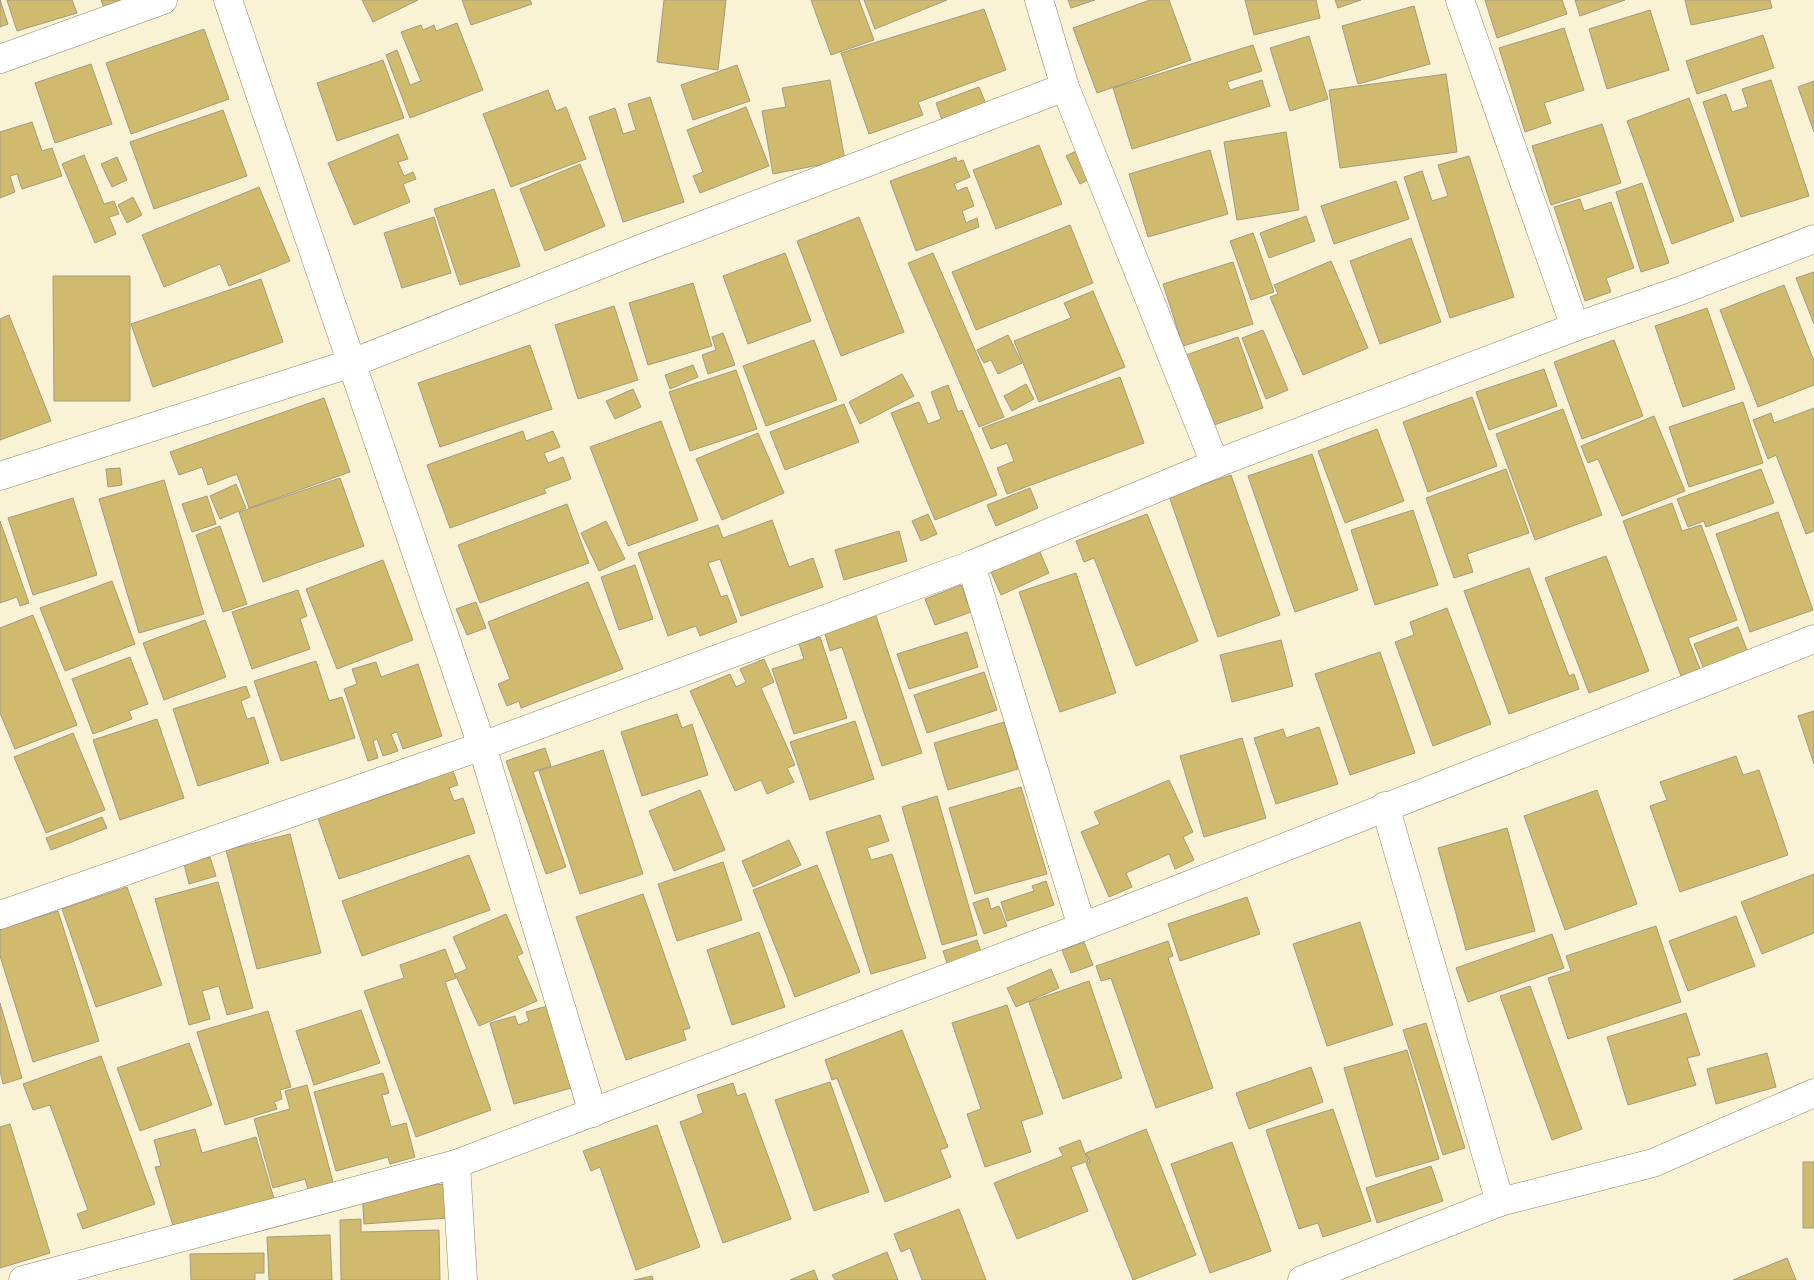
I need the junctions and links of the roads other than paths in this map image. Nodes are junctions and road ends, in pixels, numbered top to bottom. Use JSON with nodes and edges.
{"nodes":[{"id":1,"x":162,"y":0,"type":"edge"},
{"id":2,"x":228,"y":0,"type":"edge"},
{"id":3,"x":1039,"y":0,"type":"edge"},
{"id":4,"x":1460,"y":0,"type":"edge"},
{"id":5,"x":0,"y":59,"type":"edge"},
{"id":6,"x":1065,"y":86,"type":"junction"},
{"id":7,"x":1814,"y":239,"type":"edge"},
{"id":8,"x":1575,"y":326,"type":"junction"},
{"id":9,"x":352,"y":364,"type":"junction"},
{"id":10,"x":1215,"y":464,"type":"junction"},
{"id":11,"x":0,"y":476,"type":"edge"},
{"id":12,"x":971,"y":565,"type":"junction"},
{"id":13,"x":1814,"y":639,"type":"edge"},
{"id":14,"x":482,"y":746,"type":"junction"},
{"id":15,"x":1385,"y":806,"type":"junction"},
{"id":16,"x":0,"y":915,"type":"edge"},
{"id":17,"x":1082,"y":927,"type":"junction"},
{"id":18,"x":1814,"y":1093,"type":"edge"},
{"id":19,"x":593,"y":1113,"type":"junction"},
{"id":20,"x":456,"y":1164,"type":"junction"},
{"id":21,"x":1500,"y":1202,"type":"junction"},
{"id":22,"x":23,"y":1280,"type":"edge"},
{"id":23,"x":463,"y":1280,"type":"edge"},
{"id":24,"x":1302,"y":1280,"type":"edge"}],
"edges":[{"from":1,"to":5,"type":"street"},
{"from":2,"to":9,"type":"street"},
{"from":3,"to":6,"type":"street"},
{"from":4,"to":8,"type":"street"},
{"from":6,"to":9,"type":"street"},
{"from":6,"to":10,"type":"street"},
{"from":7,"to":8,"type":"street"},
{"from":8,"to":10,"type":"street"},
{"from":9,"to":11,"type":"street"},
{"from":9,"to":14,"type":"street"},
{"from":10,"to":12,"type":"street"},
{"from":12,"to":14,"type":"street"},
{"from":12,"to":17,"type":"street"},
{"from":13,"to":15,"type":"street"},
{"from":14,"to":16,"type":"street"},
{"from":14,"to":19,"type":"street"},
{"from":15,"to":17,"type":"street"},
{"from":15,"to":21,"type":"street"},
{"from":17,"to":19,"type":"street"},
{"from":18,"to":21,"type":"street"},
{"from":19,"to":20,"type":"street"},
{"from":20,"to":22,"type":"street"},
{"from":20,"to":23,"type":"street"},
{"from":21,"to":24,"type":"street"}]}
